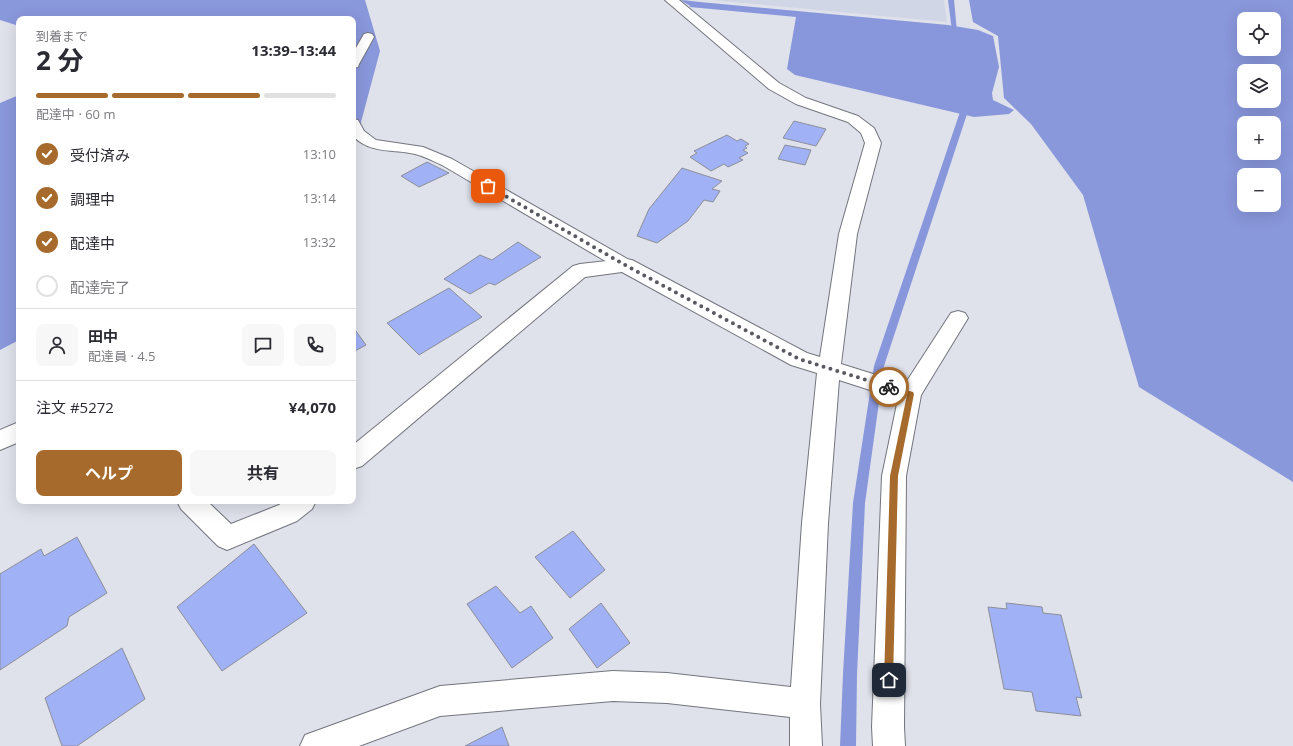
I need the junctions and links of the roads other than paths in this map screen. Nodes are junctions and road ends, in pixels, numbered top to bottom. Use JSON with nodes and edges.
{"nodes":[{"id":1,"x":671,"y":0,"type":"edge"},
{"id":2,"x":368,"y":37,"type":"dead end"},
{"id":3,"x":356,"y":59,"type":"edge"},
{"id":4,"x":356,"y":130,"type":"edge"},
{"id":5,"x":625,"y":265,"type":"junction"},
{"id":6,"x":958,"y":318,"type":"dead end"},
{"id":7,"x":829,"y":369,"type":"junction"},
{"id":8,"x":902,"y":391,"type":"junction"},
{"id":9,"x":16,"y":433,"type":"edge"},
{"id":10,"x":0,"y":440,"type":"edge"},
{"id":11,"x":356,"y":457,"type":"edge"},
{"id":12,"x":193,"y":504,"type":"edge"},
{"id":13,"x":299,"y":504,"type":"edge"},
{"id":14,"x":805,"y":704,"type":"junction"},
{"id":15,"x":316,"y":746,"type":"edge"},
{"id":16,"x":806,"y":746,"type":"edge"},
{"id":17,"x":889,"y":746,"type":"edge"}],
"edges":[{"from":1,"to":7,"type":"street"},
{"from":2,"to":3,"type":"lane"},
{"from":4,"to":5,"type":"lane"},
{"from":5,"to":7,"type":"street"},
{"from":5,"to":11,"type":"street"},
{"from":6,"to":8,"type":"street"},
{"from":7,"to":8,"type":"street"},
{"from":7,"to":14,"type":"street"},
{"from":8,"to":17,"type":"street"},
{"from":9,"to":10,"type":"street"},
{"from":12,"to":13,"type":"street"},
{"from":14,"to":15,"type":"street"},
{"from":14,"to":16,"type":"street"}]}
